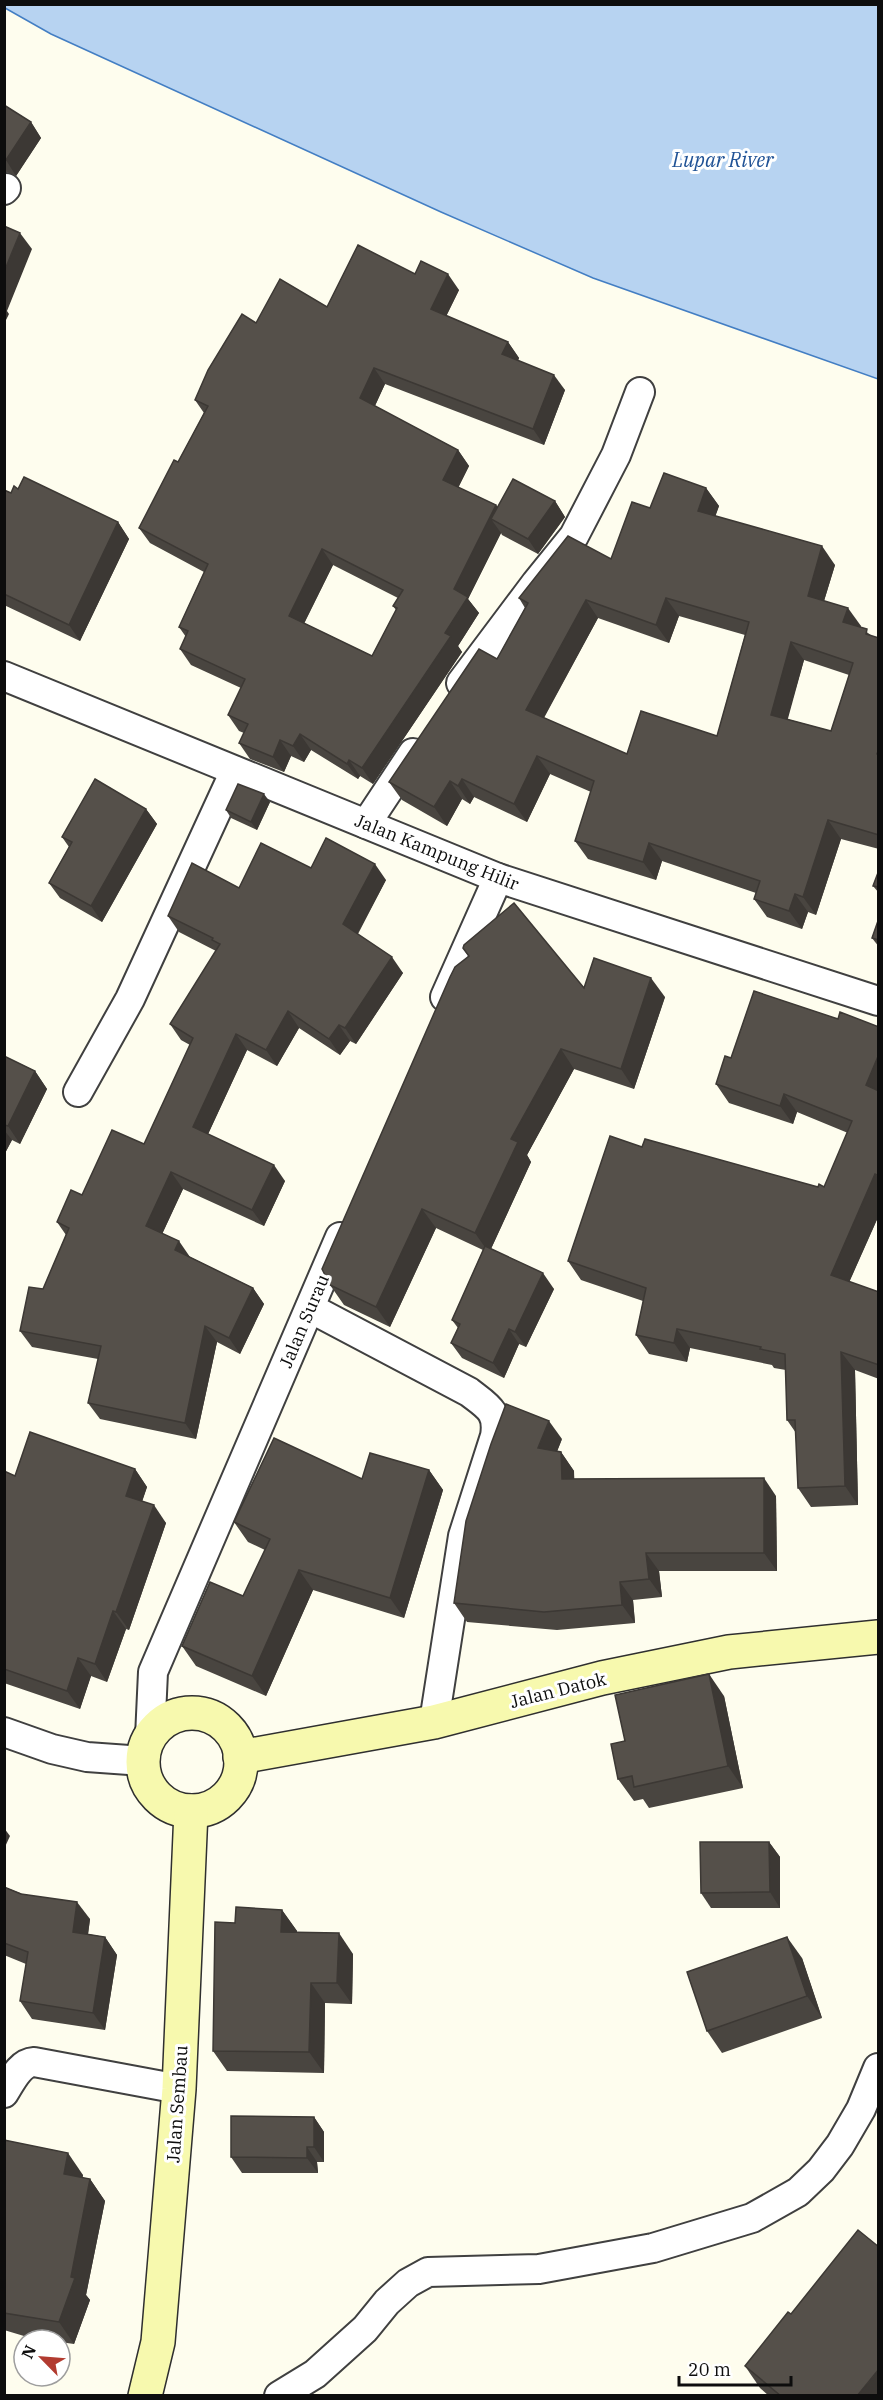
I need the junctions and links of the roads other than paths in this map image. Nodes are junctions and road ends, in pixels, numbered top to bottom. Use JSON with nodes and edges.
{"nodes":[{"id":1,"x":640,"y":392,"type":"dead end"},
{"id":2,"x":4,"y":676,"type":"edge"},
{"id":3,"x":444,"y":708,"type":"edge"},
{"id":4,"x":424,"y":736,"type":"edge"},
{"id":5,"x":235,"y":771,"type":"junction"},
{"id":6,"x":366,"y":824,"type":"junction"},
{"id":7,"x":498,"y":878,"type":"junction"},
{"id":8,"x":879,"y":1000,"type":"edge"},
{"id":9,"x":435,"y":1021,"type":"edge"},
{"id":10,"x":78,"y":1092,"type":"dead end"},
{"id":11,"x":348,"y":1219,"type":"edge"},
{"id":12,"x":310,"y":1308,"type":"junction"},
{"id":13,"x":879,"y":1637,"type":"edge"},
{"id":14,"x":434,"y":1722,"type":"junction"},
{"id":15,"x":4,"y":1732,"type":"edge"},
{"id":16,"x":147,"y":1749,"type":"junction"},
{"id":17,"x":240,"y":1757,"type":"junction"},
{"id":18,"x":191,"y":1811,"type":"junction"},
{"id":19,"x":879,"y":2068,"type":"edge"},
{"id":20,"x":179,"y":2089,"type":"junction"},
{"id":21,"x":4,"y":2093,"type":"edge"},
{"id":22,"x":145,"y":2396,"type":"edge"},
{"id":23,"x":279,"y":2396,"type":"edge"}],
"edges":[{"from":1,"to":3,"type":"street"},
{"from":2,"to":5,"type":"street","name":"Jalan Kampung Hilir"},
{"from":4,"to":6,"type":"street"},
{"from":5,"to":6,"type":"street","name":"Jalan Kampung Hilir"},
{"from":5,"to":10,"type":"street"},
{"from":6,"to":7,"type":"street","name":"Jalan Kampung Hilir"},
{"from":7,"to":8,"type":"street","name":"Jalan Kampung Hilir"},
{"from":7,"to":9,"type":"street"},
{"from":11,"to":12,"type":"street","name":"Jalan Surau"},
{"from":12,"to":14,"type":"street"},
{"from":12,"to":16,"type":"street","name":"Jalan Surau"},
{"from":13,"to":14,"type":"main road","name":"Jalan Datok"},
{"from":14,"to":17,"type":"main road","name":"Jalan Datok"},
{"from":15,"to":16,"type":"street"},
{"from":16,"to":17,"type":"main road"},
{"from":16,"to":18,"type":"main road"},
{"from":17,"to":18,"type":"main road"},
{"from":18,"to":20,"type":"main road","name":"Jalan Sembau"},
{"from":19,"to":23,"type":"street"},
{"from":20,"to":21,"type":"street"},
{"from":20,"to":22,"type":"main road","name":"Jalan Sembau"}]}
